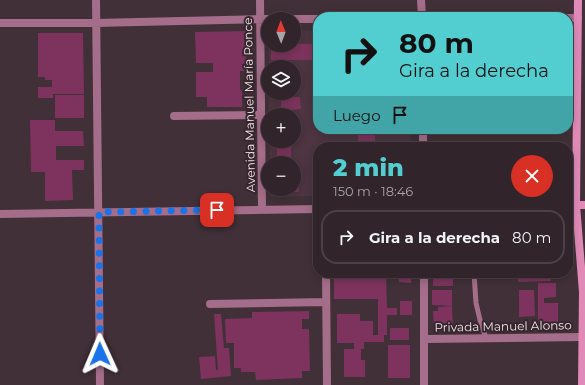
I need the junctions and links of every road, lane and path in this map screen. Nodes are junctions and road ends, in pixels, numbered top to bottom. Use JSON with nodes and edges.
{"nodes":[{"id":1,"x":96,"y":0,"type":"edge"},
{"id":2,"x":260,"y":0,"type":"edge"},
{"id":3,"x":422,"y":0,"type":"edge"},
{"id":4,"x":578,"y":0,"type":"edge"},
{"id":5,"x":264,"y":12,"type":"edge"},
{"id":6,"x":422,"y":12,"type":"edge"},
{"id":7,"x":573,"y":18,"type":"edge"},
{"id":8,"x":578,"y":18,"type":"junction"},
{"id":9,"x":261,"y":19,"type":"edge"},
{"id":10,"x":301,"y":19,"type":"edge"},
{"id":11,"x":313,"y":19,"type":"edge"},
{"id":12,"x":0,"y":23,"type":"edge"},
{"id":13,"x":96,"y":23,"type":"junction"},
{"id":14,"x":264,"y":52,"type":"edge"},
{"id":15,"x":261,"y":108,"type":"edge"},
{"id":16,"x":261,"y":115,"type":"edge"},
{"id":17,"x":174,"y":116,"type":"dead end"},
{"id":18,"x":261,"y":148,"type":"edge"},
{"id":19,"x":573,"y":174,"type":"edge"},
{"id":20,"x":573,"y":205,"type":"edge"},
{"id":21,"x":585,"y":205,"type":"edge"},
{"id":22,"x":313,"y":209,"type":"edge"},
{"id":23,"x":262,"y":210,"type":"junction"},
{"id":24,"x":99,"y":212,"type":"junction"},
{"id":25,"x":573,"y":212,"type":"edge"},
{"id":26,"x":0,"y":214,"type":"edge"},
{"id":27,"x":326,"y":278,"type":"edge"},
{"id":28,"x":424,"y":278,"type":"edge"},
{"id":29,"x":474,"y":278,"type":"edge"},
{"id":30,"x":584,"y":292,"type":"edge"},
{"id":31,"x":326,"y":302,"type":"junction"},
{"id":32,"x":210,"y":304,"type":"dead end"},
{"id":33,"x":582,"y":337,"type":"junction"},
{"id":34,"x":486,"y":338,"type":"junction"},
{"id":35,"x":424,"y":339,"type":"junction"},
{"id":36,"x":100,"y":385,"type":"edge"},
{"id":37,"x":327,"y":385,"type":"edge"},
{"id":38,"x":424,"y":385,"type":"edge"},
{"id":39,"x":582,"y":385,"type":"edge"}],
"edges":[{"from":1,"to":13,"type":"street"},
{"from":2,"to":5,"type":"street","name":"Avenida Manuel María Ponce"},
{"from":3,"to":6,"type":"street"},
{"from":4,"to":8,"type":"street"},
{"from":7,"to":8,"type":"street"},
{"from":8,"to":19,"type":"street"},
{"from":9,"to":13,"type":"street"},
{"from":10,"to":11,"type":"street"},
{"from":12,"to":13,"type":"street"},
{"from":13,"to":24,"type":"street"},
{"from":14,"to":15,"type":"street","name":"Avenida Manuel María Ponce"},
{"from":16,"to":17,"type":"street"},
{"from":18,"to":23,"type":"street","name":"Avenida Manuel María Ponce"},
{"from":20,"to":21,"type":"street"},
{"from":22,"to":23,"type":"street"},
{"from":23,"to":24,"type":"street"},
{"from":24,"to":26,"type":"street"},
{"from":24,"to":36,"type":"street"},
{"from":25,"to":30,"type":"street"},
{"from":27,"to":31,"type":"street"},
{"from":28,"to":35,"type":"street"},
{"from":29,"to":34,"type":"lane"},
{"from":30,"to":33,"type":"street"},
{"from":31,"to":32,"type":"street"},
{"from":31,"to":37,"type":"street"},
{"from":33,"to":34,"type":"street","name":"Privada Manuel Alonso"},
{"from":33,"to":39,"type":"street"},
{"from":34,"to":35,"type":"street","name":"Privada Manuel Alonso"},
{"from":35,"to":38,"type":"street"}]}
